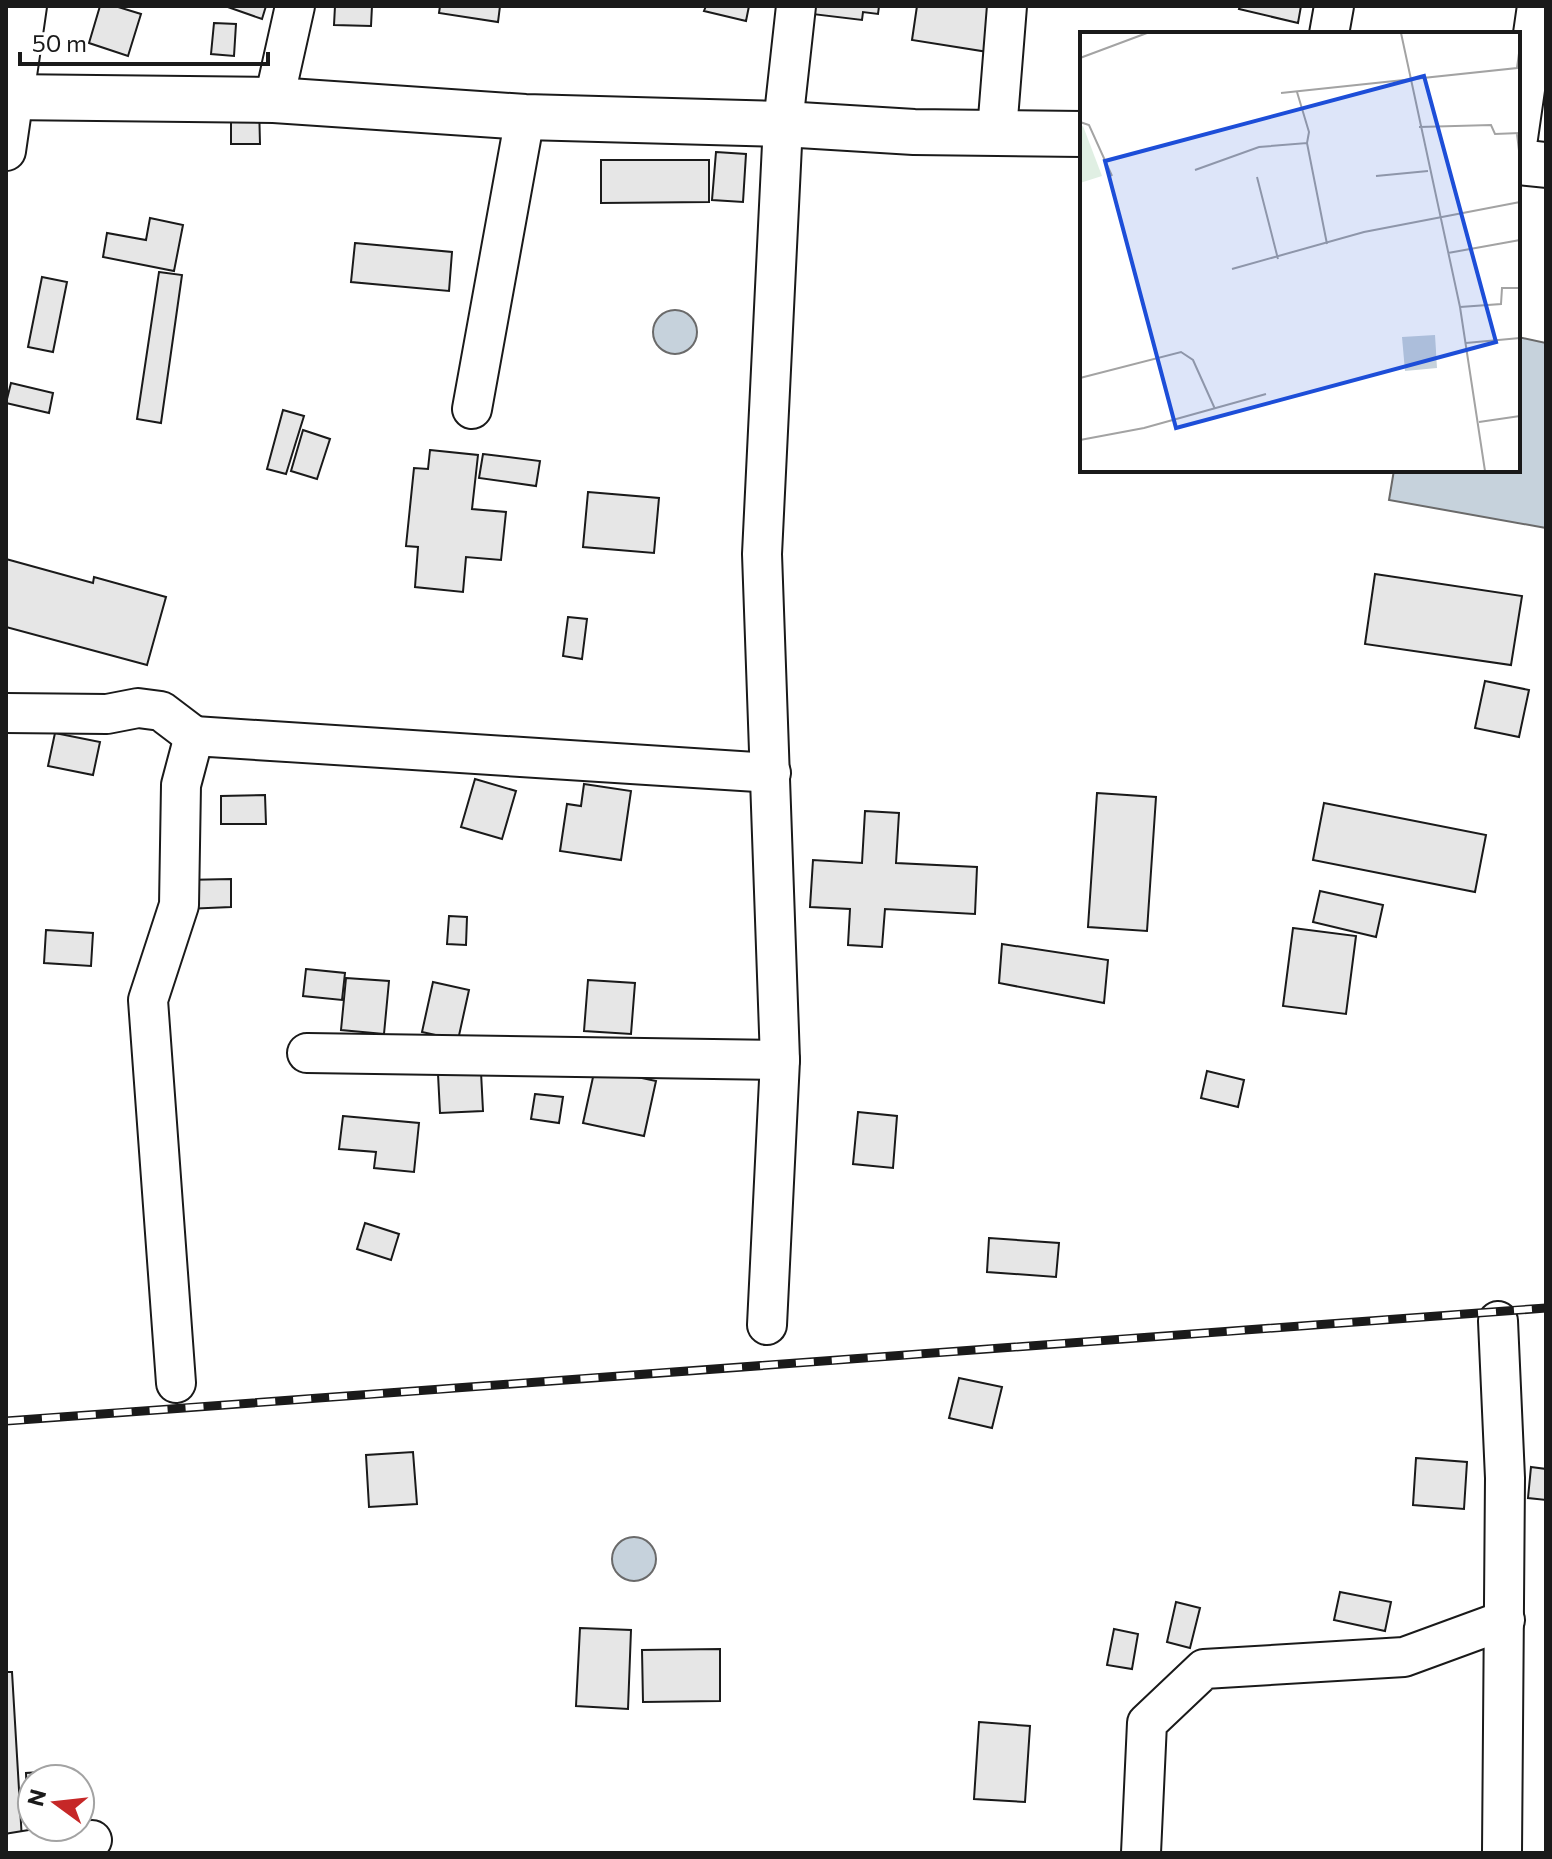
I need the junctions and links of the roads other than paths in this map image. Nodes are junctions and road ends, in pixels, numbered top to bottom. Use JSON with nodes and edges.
{"nodes":[{"id":1,"x":27,"y":6,"type":"edge"},
{"id":2,"x":295,"y":6,"type":"edge"},
{"id":3,"x":796,"y":6,"type":"edge"},
{"id":4,"x":1007,"y":6,"type":"edge"},
{"id":5,"x":1334,"y":6,"type":"edge"},
{"id":6,"x":1537,"y":6,"type":"edge"},
{"id":7,"x":1329,"y":32,"type":"edge"},
{"id":8,"x":11,"y":98,"type":"edge"},
{"id":9,"x":274,"y":100,"type":"junction"},
{"id":10,"x":525,"y":117,"type":"junction"},
{"id":11,"x":783,"y":124,"type":"junction"},
{"id":12,"x":1520,"y":124,"type":"edge"},
{"id":13,"x":997,"y":131,"type":"junction"},
{"id":14,"x":1080,"y":134,"type":"edge"},
{"id":15,"x":6,"y":151,"type":"edge"},
{"id":16,"x":1520,"y":162,"type":"edge"},
{"id":17,"x":1546,"y":165,"type":"edge"},
{"id":18,"x":472,"y":409,"type":"dead end"},
{"id":19,"x":6,"y":713,"type":"edge"},
{"id":20,"x":194,"y":736,"type":"junction"},
{"id":21,"x":771,"y":773,"type":"junction"},
{"id":22,"x":307,"y":1053,"type":"dead end"},
{"id":23,"x":780,"y":1060,"type":"junction"},
{"id":24,"x":1498,"y":1321,"type":"dead end"},
{"id":25,"x":767,"y":1325,"type":"dead end"},
{"id":26,"x":176,"y":1383,"type":"dead end"},
{"id":27,"x":1505,"y":1620,"type":"junction"},
{"id":28,"x":74,"y":1843,"type":"edge"},
{"id":29,"x":12,"y":1853,"type":"edge"},
{"id":30,"x":1141,"y":1853,"type":"edge"},
{"id":31,"x":1502,"y":1853,"type":"edge"}],
"edges":[{"from":1,"to":8,"type":"street"},
{"from":2,"to":9,"type":"street"},
{"from":3,"to":11,"type":"street"},
{"from":4,"to":13,"type":"street"},
{"from":5,"to":7,"type":"street"},
{"from":6,"to":12,"type":"street"},
{"from":8,"to":9,"type":"main road"},
{"from":8,"to":15,"type":"street"},
{"from":9,"to":10,"type":"main road"},
{"from":10,"to":11,"type":"main road"},
{"from":10,"to":18,"type":"street"},
{"from":11,"to":13,"type":"main road"},
{"from":11,"to":21,"type":"street"},
{"from":13,"to":14,"type":"main road"},
{"from":16,"to":17,"type":"main road"},
{"from":19,"to":20,"type":"street"},
{"from":20,"to":21,"type":"street"},
{"from":20,"to":26,"type":"street"},
{"from":21,"to":23,"type":"street"},
{"from":22,"to":23,"type":"street"},
{"from":23,"to":25,"type":"street"},
{"from":24,"to":27,"type":"street"},
{"from":27,"to":30,"type":"street"},
{"from":27,"to":31,"type":"street"},
{"from":28,"to":29,"type":"street"}]}
